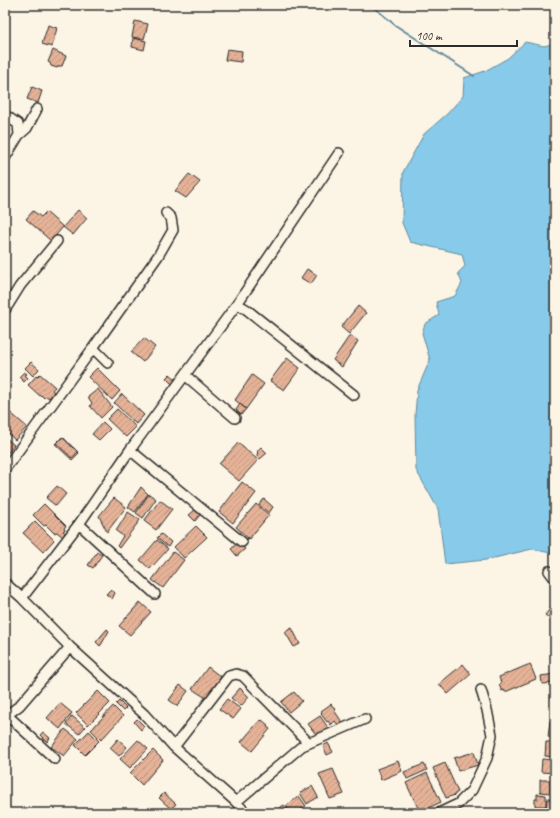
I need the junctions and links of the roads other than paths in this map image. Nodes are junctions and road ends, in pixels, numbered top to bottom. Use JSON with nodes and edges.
{"nodes":[{"id":1,"x":38,"y":109,"type":"dead end"},
{"id":2,"x":5,"y":115,"type":"edge"},
{"id":3,"x":20,"y":135,"type":"junction"},
{"id":4,"x":339,"y":153,"type":"dead end"},
{"id":5,"x":5,"y":158,"type":"edge"},
{"id":6,"x":166,"y":213,"type":"dead end"},
{"id":7,"x":57,"y":241,"type":"dead end"},
{"id":8,"x":237,"y":304,"type":"junction"},
{"id":9,"x":5,"y":310,"type":"edge"},
{"id":10,"x":93,"y":348,"type":"junction"},
{"id":11,"x":108,"y":362,"type":"dead end"},
{"id":12,"x":184,"y":375,"type":"junction"},
{"id":13,"x":354,"y":395,"type":"dead end"},
{"id":14,"x":235,"y":418,"type":"dead end"},
{"id":15,"x":130,"y":450,"type":"junction"},
{"id":16,"x":5,"y":470,"type":"edge"},
{"id":17,"x":79,"y":524,"type":"junction"},
{"id":18,"x":242,"y":542,"type":"dead end"},
{"id":19,"x":549,"y":571,"type":"dead end"},
{"id":20,"x":555,"y":579,"type":"edge"},
{"id":21,"x":5,"y":583,"type":"edge"},
{"id":22,"x":155,"y":594,"type":"dead end"},
{"id":23,"x":22,"y":598,"type":"junction"},
{"id":24,"x":70,"y":647,"type":"junction"},
{"id":25,"x":480,"y":690,"type":"dead end"},
{"id":26,"x":6,"y":714,"type":"edge"},
{"id":27,"x":365,"y":719,"type":"dead end"},
{"id":28,"x":309,"y":743,"type":"junction"},
{"id":29,"x":174,"y":746,"type":"junction"},
{"id":30,"x":55,"y":759,"type":"dead end"},
{"id":31,"x":236,"y":802,"type":"junction"},
{"id":32,"x":246,"y":813,"type":"edge"},
{"id":33,"x":439,"y":813,"type":"edge"}],
"edges":[{"from":1,"to":3,"type":"street"},
{"from":2,"to":3,"type":"street"},
{"from":3,"to":5,"type":"street"},
{"from":4,"to":8,"type":"street"},
{"from":6,"to":10,"type":"street"},
{"from":7,"to":9,"type":"street"},
{"from":8,"to":12,"type":"street"},
{"from":8,"to":13,"type":"street"},
{"from":10,"to":11,"type":"street"},
{"from":10,"to":16,"type":"street"},
{"from":12,"to":14,"type":"street"},
{"from":12,"to":15,"type":"street"},
{"from":15,"to":17,"type":"street"},
{"from":15,"to":18,"type":"street"},
{"from":17,"to":22,"type":"street"},
{"from":17,"to":23,"type":"street"},
{"from":19,"to":20,"type":"street"},
{"from":21,"to":23,"type":"street"},
{"from":23,"to":24,"type":"street"},
{"from":24,"to":26,"type":"street"},
{"from":24,"to":29,"type":"street"},
{"from":25,"to":33,"type":"street"},
{"from":26,"to":30,"type":"street"},
{"from":27,"to":28,"type":"street"},
{"from":28,"to":29,"type":"street"},
{"from":28,"to":31,"type":"street"},
{"from":29,"to":31,"type":"street"},
{"from":31,"to":32,"type":"street"}]}
